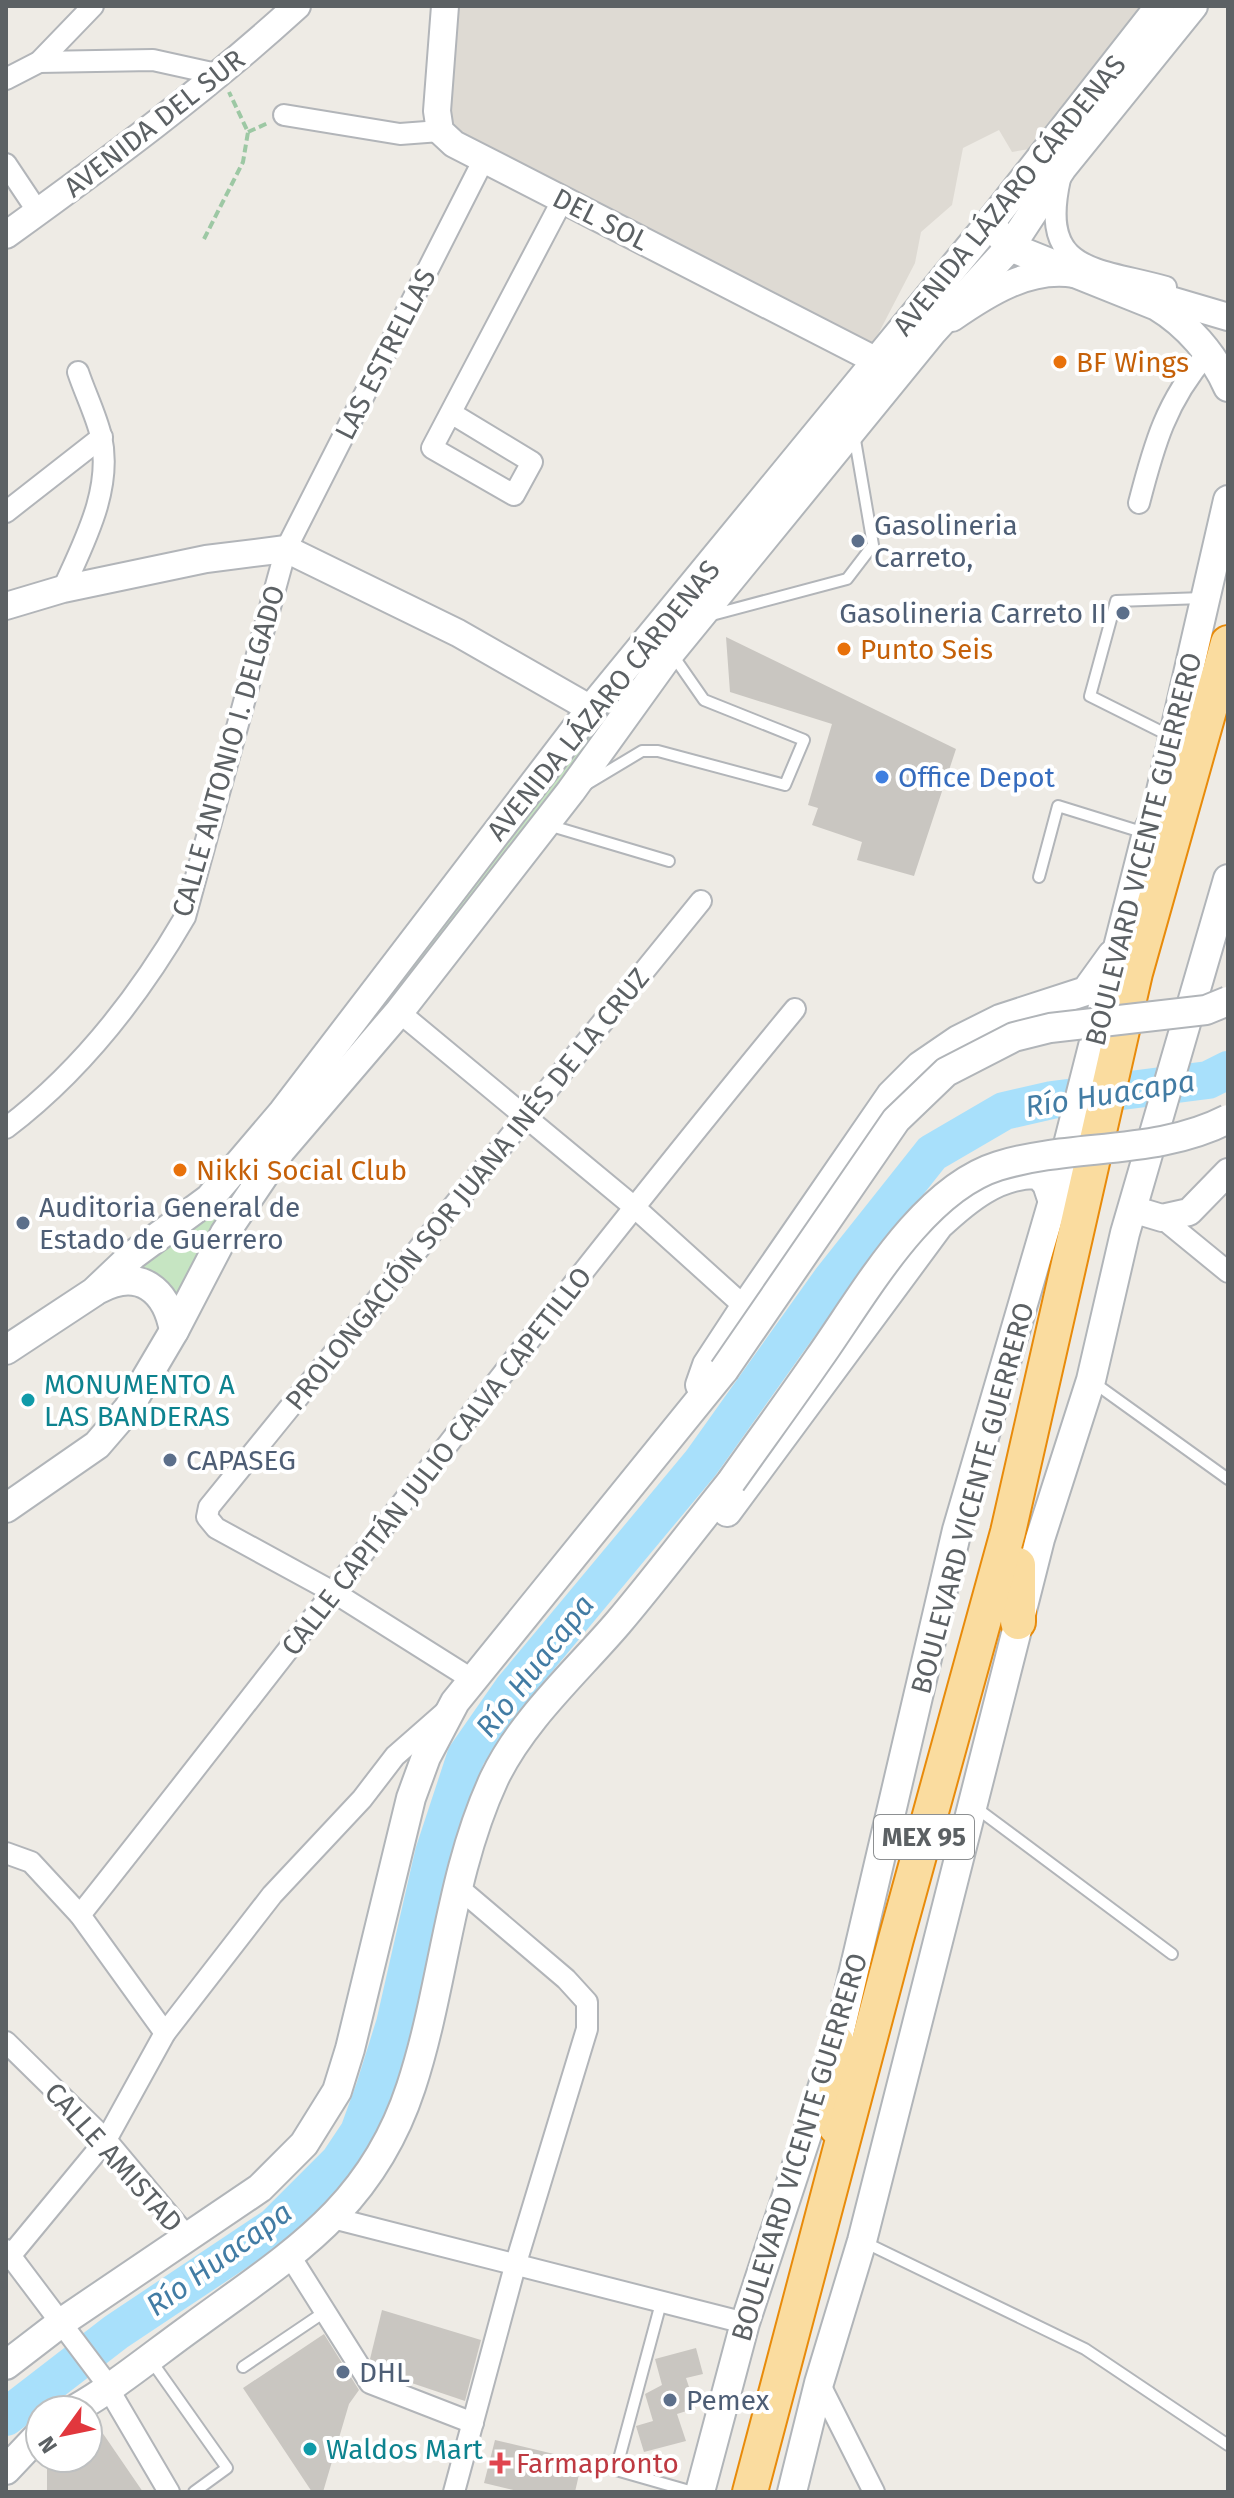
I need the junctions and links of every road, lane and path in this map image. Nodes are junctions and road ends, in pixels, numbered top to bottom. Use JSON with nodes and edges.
{"nodes":[{"id":1,"x":93,"y":6,"type":"edge"},
{"id":2,"x":297,"y":6,"type":"edge"},
{"id":3,"x":445,"y":6,"type":"edge"},
{"id":4,"x":1160,"y":6,"type":"edge"},
{"id":5,"x":1193,"y":6,"type":"edge"},
{"id":6,"x":39,"y":62,"type":"junction"},
{"id":7,"x":221,"y":75,"type":"junction"},
{"id":8,"x":6,"y":79,"type":"edge"},
{"id":9,"x":284,"y":115,"type":"dead end"},
{"id":10,"x":440,"y":131,"type":"junction"},
{"id":11,"x":484,"y":159,"type":"junction"},
{"id":12,"x":6,"y":164,"type":"edge"},
{"id":13,"x":1062,"y":168,"type":"junction"},
{"id":14,"x":563,"y":199,"type":"junction"},
{"id":15,"x":38,"y":212,"type":"junction"},
{"id":16,"x":989,"y":224,"type":"junction"},
{"id":17,"x":6,"y":235,"type":"edge"},
{"id":18,"x":204,"y":239,"type":"dead end"},
{"id":19,"x":1010,"y":247,"type":"junction"},
{"id":20,"x":1071,"y":273,"type":"junction"},
{"id":21,"x":1228,"y":304,"type":"edge"},
{"id":22,"x":1228,"y":317,"type":"edge"},
{"id":23,"x":933,"y":331,"type":"junction"},
{"id":24,"x":1207,"y":354,"type":"junction"},
{"id":25,"x":877,"y":361,"type":"junction"},
{"id":26,"x":78,"y":372,"type":"dead end"},
{"id":27,"x":1228,"y":387,"type":"edge"},
{"id":28,"x":451,"y":413,"type":"junction"},
{"id":29,"x":853,"y":430,"type":"junction"},
{"id":30,"x":102,"y":437,"type":"junction"},
{"id":31,"x":1228,"y":500,"type":"edge"},
{"id":32,"x":1139,"y":503,"type":"dead end"},
{"id":33,"x":6,"y":512,"type":"edge"},
{"id":34,"x":286,"y":549,"type":"junction"},
{"id":35,"x":63,"y":589,"type":"junction"},
{"id":36,"x":1203,"y":598,"type":"junction"},
{"id":37,"x":6,"y":606,"type":"edge"},
{"id":38,"x":698,"y":619,"type":"junction"},
{"id":39,"x":1228,"y":643,"type":"edge"},
{"id":40,"x":671,"y":652,"type":"junction"},
{"id":41,"x":591,"y":709,"type":"junction"},
{"id":42,"x":1228,"y":710,"type":"edge"},
{"id":43,"x":1184,"y":748,"type":"junction"},
{"id":44,"x":571,"y":791,"type":"junction"},
{"id":45,"x":543,"y":823,"type":"junction"},
{"id":46,"x":1151,"y":825,"type":"junction"},
{"id":47,"x":669,"y":861,"type":"dead end"},
{"id":48,"x":1039,"y":877,"type":"dead end"},
{"id":49,"x":1228,"y":879,"type":"edge"},
{"id":50,"x":701,"y":901,"type":"dead end"},
{"id":51,"x":1121,"y":940,"type":"junction"},
{"id":52,"x":1135,"y":973,"type":"junction"},
{"id":53,"x":1228,"y":1001,"type":"edge"},
{"id":54,"x":795,"y":1009,"type":"dead end"},
{"id":55,"x":399,"y":1012,"type":"junction"},
{"id":56,"x":527,"y":1117,"type":"junction"},
{"id":57,"x":1228,"y":1119,"type":"edge"},
{"id":58,"x":6,"y":1128,"type":"edge"},
{"id":59,"x":1228,"y":1172,"type":"edge"},
{"id":60,"x":1090,"y":1184,"type":"junction"},
{"id":61,"x":633,"y":1206,"type":"junction"},
{"id":62,"x":1132,"y":1209,"type":"junction"},
{"id":63,"x":1162,"y":1218,"type":"junction"},
{"id":64,"x":1228,"y":1272,"type":"edge"},
{"id":65,"x":94,"y":1292,"type":"junction"},
{"id":66,"x":745,"y":1307,"type":"junction"},
{"id":67,"x":174,"y":1331,"type":"junction"},
{"id":68,"x":6,"y":1350,"type":"edge"},
{"id":69,"x":1091,"y":1380,"type":"junction"},
{"id":70,"x":689,"y":1412,"type":"junction"},
{"id":71,"x":1228,"y":1479,"type":"edge"},
{"id":72,"x":6,"y":1508,"type":"edge"},
{"id":73,"x":1018,"y":1565,"type":"junction"},
{"id":74,"x":335,"y":1593,"type":"junction"},
{"id":75,"x":631,"y":1607,"type":"junction"},
{"id":76,"x":1018,"y":1622,"type":"junction"},
{"id":77,"x":473,"y":1680,"type":"junction"},
{"id":78,"x":455,"y":1702,"type":"junction"},
{"id":79,"x":972,"y":1805,"type":"junction"},
{"id":80,"x":6,"y":1853,"type":"edge"},
{"id":81,"x":459,"y":1888,"type":"junction"},
{"id":82,"x":80,"y":1915,"type":"junction"},
{"id":83,"x":1172,"y":1954,"type":"dead end"},
{"id":84,"x":165,"y":2033,"type":"junction"},
{"id":85,"x":6,"y":2042,"type":"edge"},
{"id":86,"x":837,"y":2043,"type":"junction"},
{"id":87,"x":106,"y":2140,"type":"junction"},
{"id":88,"x":836,"y":2169,"type":"junction"},
{"id":89,"x":333,"y":2218,"type":"junction"},
{"id":90,"x":189,"y":2239,"type":"junction"},
{"id":91,"x":862,"y":2241,"type":"junction"},
{"id":92,"x":8,"y":2252,"type":"edge"},
{"id":93,"x":290,"y":2256,"type":"junction"},
{"id":94,"x":515,"y":2266,"type":"junction"},
{"id":95,"x":661,"y":2303,"type":"junction"},
{"id":96,"x":323,"y":2313,"type":"junction"},
{"id":97,"x":745,"y":2323,"type":"junction"},
{"id":98,"x":65,"y":2325,"type":"junction"},
{"id":99,"x":149,"y":2358,"type":"junction"},
{"id":100,"x":6,"y":2365,"type":"edge"},
{"id":101,"x":243,"y":2367,"type":"dead end"},
{"id":102,"x":104,"y":2383,"type":"junction"},
{"id":103,"x":819,"y":2383,"type":"junction"},
{"id":104,"x":92,"y":2394,"type":"edge"},
{"id":105,"x":473,"y":2423,"type":"junction"},
{"id":106,"x":1228,"y":2445,"type":"edge"},
{"id":107,"x":24,"y":2451,"type":"edge"},
{"id":108,"x":6,"y":2470,"type":"edge"},
{"id":109,"x":169,"y":2492,"type":"edge"},
{"id":110,"x":194,"y":2492,"type":"edge"},
{"id":111,"x":454,"y":2492,"type":"edge"},
{"id":112,"x":693,"y":2492,"type":"edge"},
{"id":113,"x":700,"y":2492,"type":"edge"},
{"id":114,"x":750,"y":2492,"type":"edge"},
{"id":115,"x":770,"y":2492,"type":"edge"},
{"id":116,"x":792,"y":2492,"type":"edge"},
{"id":117,"x":874,"y":2492,"type":"edge"}],
"edges":[{"from":1,"to":6,"type":"street"},
{"from":2,"to":7,"type":"street","name":"AVENIDA DEL SUR"},
{"from":3,"to":10,"type":"street"},
{"from":4,"to":16,"type":"main road","name":"AVENIDA LÁZARO CÁRDENAS"},
{"from":5,"to":13,"type":"main road","name":"AVENIDA LÁZARO CÁRDENAS"},
{"from":6,"to":7,"type":"street"},
{"from":6,"to":8,"type":"street"},
{"from":7,"to":15,"type":"street","name":"AVENIDA DEL SUR"},
{"from":7,"to":18,"type":"path"},
{"from":9,"to":10,"type":"street"},
{"from":10,"to":11,"type":"street","name":"DEL SOL"},
{"from":11,"to":14,"type":"street","name":"DEL SOL"},
{"from":11,"to":34,"type":"street","name":"LAS ESTRELLAS"},
{"from":12,"to":15,"type":"street"},
{"from":13,"to":19,"type":"main road","name":"AVENIDA LÁZARO CÁRDENAS"},
{"from":13,"to":21,"type":"street"},
{"from":14,"to":25,"type":"street","name":"DEL SOL"},
{"from":14,"to":28,"type":"street"},
{"from":15,"to":17,"type":"street","name":"AVENIDA DEL SUR"},
{"from":16,"to":19,"type":"main road"},
{"from":16,"to":25,"type":"main road","name":"AVENIDA LÁZARO CÁRDENAS"},
{"from":19,"to":20,"type":"main road"},
{"from":19,"to":23,"type":"main road","name":"AVENIDA LÁZARO CÁRDENAS"},
{"from":20,"to":22,"type":"street"},
{"from":20,"to":23,"type":"street"},
{"from":20,"to":24,"type":"main road"},
{"from":23,"to":29,"type":"main road","name":"AVENIDA LÁZARO CÁRDENAS"},
{"from":24,"to":27,"type":"main road"},
{"from":24,"to":32,"type":"street"},
{"from":25,"to":41,"type":"main road","name":"AVENIDA LÁZARO CÁRDENAS"},
{"from":26,"to":30,"type":"street"},
{"from":28,"to":28,"type":"street"},
{"from":29,"to":38,"type":"main road","name":"AVENIDA LÁZARO CÁRDENAS"},
{"from":29,"to":38,"type":"lane"},
{"from":30,"to":33,"type":"street"},
{"from":30,"to":35,"type":"street"},
{"from":31,"to":36,"type":"main road","name":"BOULEVARD VICENTE GUERRERO"},
{"from":34,"to":35,"type":"street"},
{"from":34,"to":41,"type":"street"},
{"from":34,"to":58,"type":"street","name":"CALLE ANTONIO I. DELGADO"},
{"from":35,"to":37,"type":"street"},
{"from":36,"to":43,"type":"main road","name":"BOULEVARD VICENTE GUERRERO"},
{"from":36,"to":43,"type":"lane"},
{"from":38,"to":40,"type":"main road","name":"AVENIDA LÁZARO CÁRDENAS"},
{"from":39,"to":43,"type":"highway","name":"BOULEVARD VICENTE GUERRERO","number":"MEX 95"},
{"from":40,"to":44,"type":"main road","name":"AVENIDA LÁZARO CÁRDENAS"},
{"from":40,"to":44,"type":"lane"},
{"from":41,"to":65,"type":"main road","name":"AVENIDA LÁZARO CÁRDENAS"},
{"from":42,"to":52,"type":"highway","name":"BOULEVARD VICENTE GUERRERO","number":"MEX 95"},
{"from":43,"to":46,"type":"highway"},
{"from":43,"to":52,"type":"highway","name":"BOULEVARD VICENTE GUERRERO","number":"MEX 95"},
{"from":44,"to":45,"type":"main road","name":"AVENIDA LÁZARO CÁRDENAS"},
{"from":45,"to":47,"type":"lane"},
{"from":45,"to":55,"type":"main road","name":"AVENIDA LÁZARO CÁRDENAS"},
{"from":46,"to":48,"type":"lane"},
{"from":46,"to":51,"type":"main road","name":"BOULEVARD VICENTE GUERRERO"},
{"from":49,"to":60,"type":"main road","name":"BOULEVARD VICENTE GUERRERO","bridge":true},
{"from":50,"to":56,"type":"street","name":"PROLONGACIÓN SOR JUANA INÉS DE LA CRUZ"},
{"from":51,"to":52,"type":"main road","name":"BOULEVARD VICENTE GUERRERO"},
{"from":51,"to":66,"type":"main road"},
{"from":52,"to":60,"type":"highway","name":"BOULEVARD VICENTE GUERRERO","number":"MEX 95","bridge":true},
{"from":52,"to":60,"type":"main road","name":"BOULEVARD VICENTE GUERRERO","bridge":true},
{"from":53,"to":70,"type":"main road","bridge":true},
{"from":54,"to":61,"type":"street","name":"CALLE CAPITÁN JULIO CALVA CAPETILLO"},
{"from":55,"to":56,"type":"street"},
{"from":55,"to":67,"type":"main road","name":"AVENIDA LÁZARO CÁRDENAS"},
{"from":56,"to":61,"type":"street"},
{"from":56,"to":74,"type":"street","name":"PROLONGACIÓN SOR JUANA INÉS DE LA CRUZ"},
{"from":57,"to":75,"type":"main road","bridge":true},
{"from":59,"to":63,"type":"street"},
{"from":60,"to":62,"type":"main road","name":"BOULEVARD VICENTE GUERRERO"},
{"from":60,"to":73,"type":"highway","name":"BOULEVARD VICENTE GUERRERO","number":"MEX 95"},
{"from":60,"to":75,"type":"main road"},
{"from":60,"to":86,"type":"main road","name":"BOULEVARD VICENTE GUERRERO"},
{"from":60,"to":88,"type":"highway","name":"BOULEVARD VICENTE GUERRERO","number":"MEX 95"},
{"from":61,"to":66,"type":"street"},
{"from":61,"to":74,"type":"street","name":"CALLE CAPITÁN JULIO CALVA CAPETILLO"},
{"from":62,"to":63,"type":"street"},
{"from":62,"to":69,"type":"main road","name":"BOULEVARD VICENTE GUERRERO"},
{"from":63,"to":64,"type":"street"},
{"from":65,"to":67,"type":"main road"},
{"from":65,"to":68,"type":"main road","name":"AVENIDA LÁZARO CÁRDENAS"},
{"from":66,"to":70,"type":"main road"},
{"from":67,"to":72,"type":"main road","name":"AVENIDA LÁZARO CÁRDENAS"},
{"from":69,"to":71,"type":"lane"},
{"from":69,"to":76,"type":"main road","name":"BOULEVARD VICENTE GUERRERO"},
{"from":70,"to":77,"type":"main road"},
{"from":73,"to":76,"type":"highway"},
{"from":73,"to":115,"type":"highway","name":"BOULEVARD VICENTE GUERRERO","number":"MEX 95"},
{"from":74,"to":77,"type":"street"},
{"from":74,"to":82,"type":"street","name":"CALLE CAPITÁN JULIO CALVA CAPETILLO"},
{"from":75,"to":81,"type":"main road"},
{"from":76,"to":79,"type":"main road","name":"BOULEVARD VICENTE GUERRERO"},
{"from":77,"to":78,"type":"main road"},
{"from":78,"to":84,"type":"street"},
{"from":78,"to":90,"type":"main road"},
{"from":79,"to":83,"type":"lane"},
{"from":79,"to":91,"type":"main road","name":"BOULEVARD VICENTE GUERRERO"},
{"from":80,"to":82,"type":"street"},
{"from":81,"to":89,"type":"main road"},
{"from":81,"to":94,"type":"street"},
{"from":82,"to":84,"type":"street"},
{"from":84,"to":87,"type":"street"},
{"from":85,"to":87,"type":"street","name":"CALLE AMISTAD"},
{"from":86,"to":88,"type":"highway"},
{"from":86,"to":97,"type":"main road","name":"BOULEVARD VICENTE GUERRERO"},
{"from":87,"to":90,"type":"street","name":"CALLE AMISTAD"},
{"from":87,"to":92,"type":"street"},
{"from":88,"to":114,"type":"highway","name":"BOULEVARD VICENTE GUERRERO","number":"MEX 95"},
{"from":89,"to":93,"type":"main road"},
{"from":89,"to":94,"type":"street"},
{"from":90,"to":98,"type":"main road"},
{"from":91,"to":103,"type":"main road","name":"BOULEVARD VICENTE GUERRERO"},
{"from":91,"to":106,"type":"lane"},
{"from":92,"to":98,"type":"street"},
{"from":93,"to":96,"type":"street"},
{"from":93,"to":99,"type":"main road"},
{"from":94,"to":95,"type":"street"},
{"from":94,"to":105,"type":"street"},
{"from":95,"to":97,"type":"street"},
{"from":95,"to":112,"type":"lane"},
{"from":96,"to":101,"type":"lane"},
{"from":96,"to":105,"type":"street"},
{"from":97,"to":113,"type":"main road","name":"BOULEVARD VICENTE GUERRERO"},
{"from":98,"to":100,"type":"main road"},
{"from":98,"to":102,"type":"street"},
{"from":99,"to":102,"type":"main road"},
{"from":99,"to":110,"type":"lane"},
{"from":102,"to":104,"type":"main road"},
{"from":102,"to":109,"type":"street"},
{"from":103,"to":116,"type":"main road","name":"BOULEVARD VICENTE GUERRERO"},
{"from":103,"to":117,"type":"street"},
{"from":105,"to":111,"type":"street"},
{"from":107,"to":108,"type":"main road"}]}
